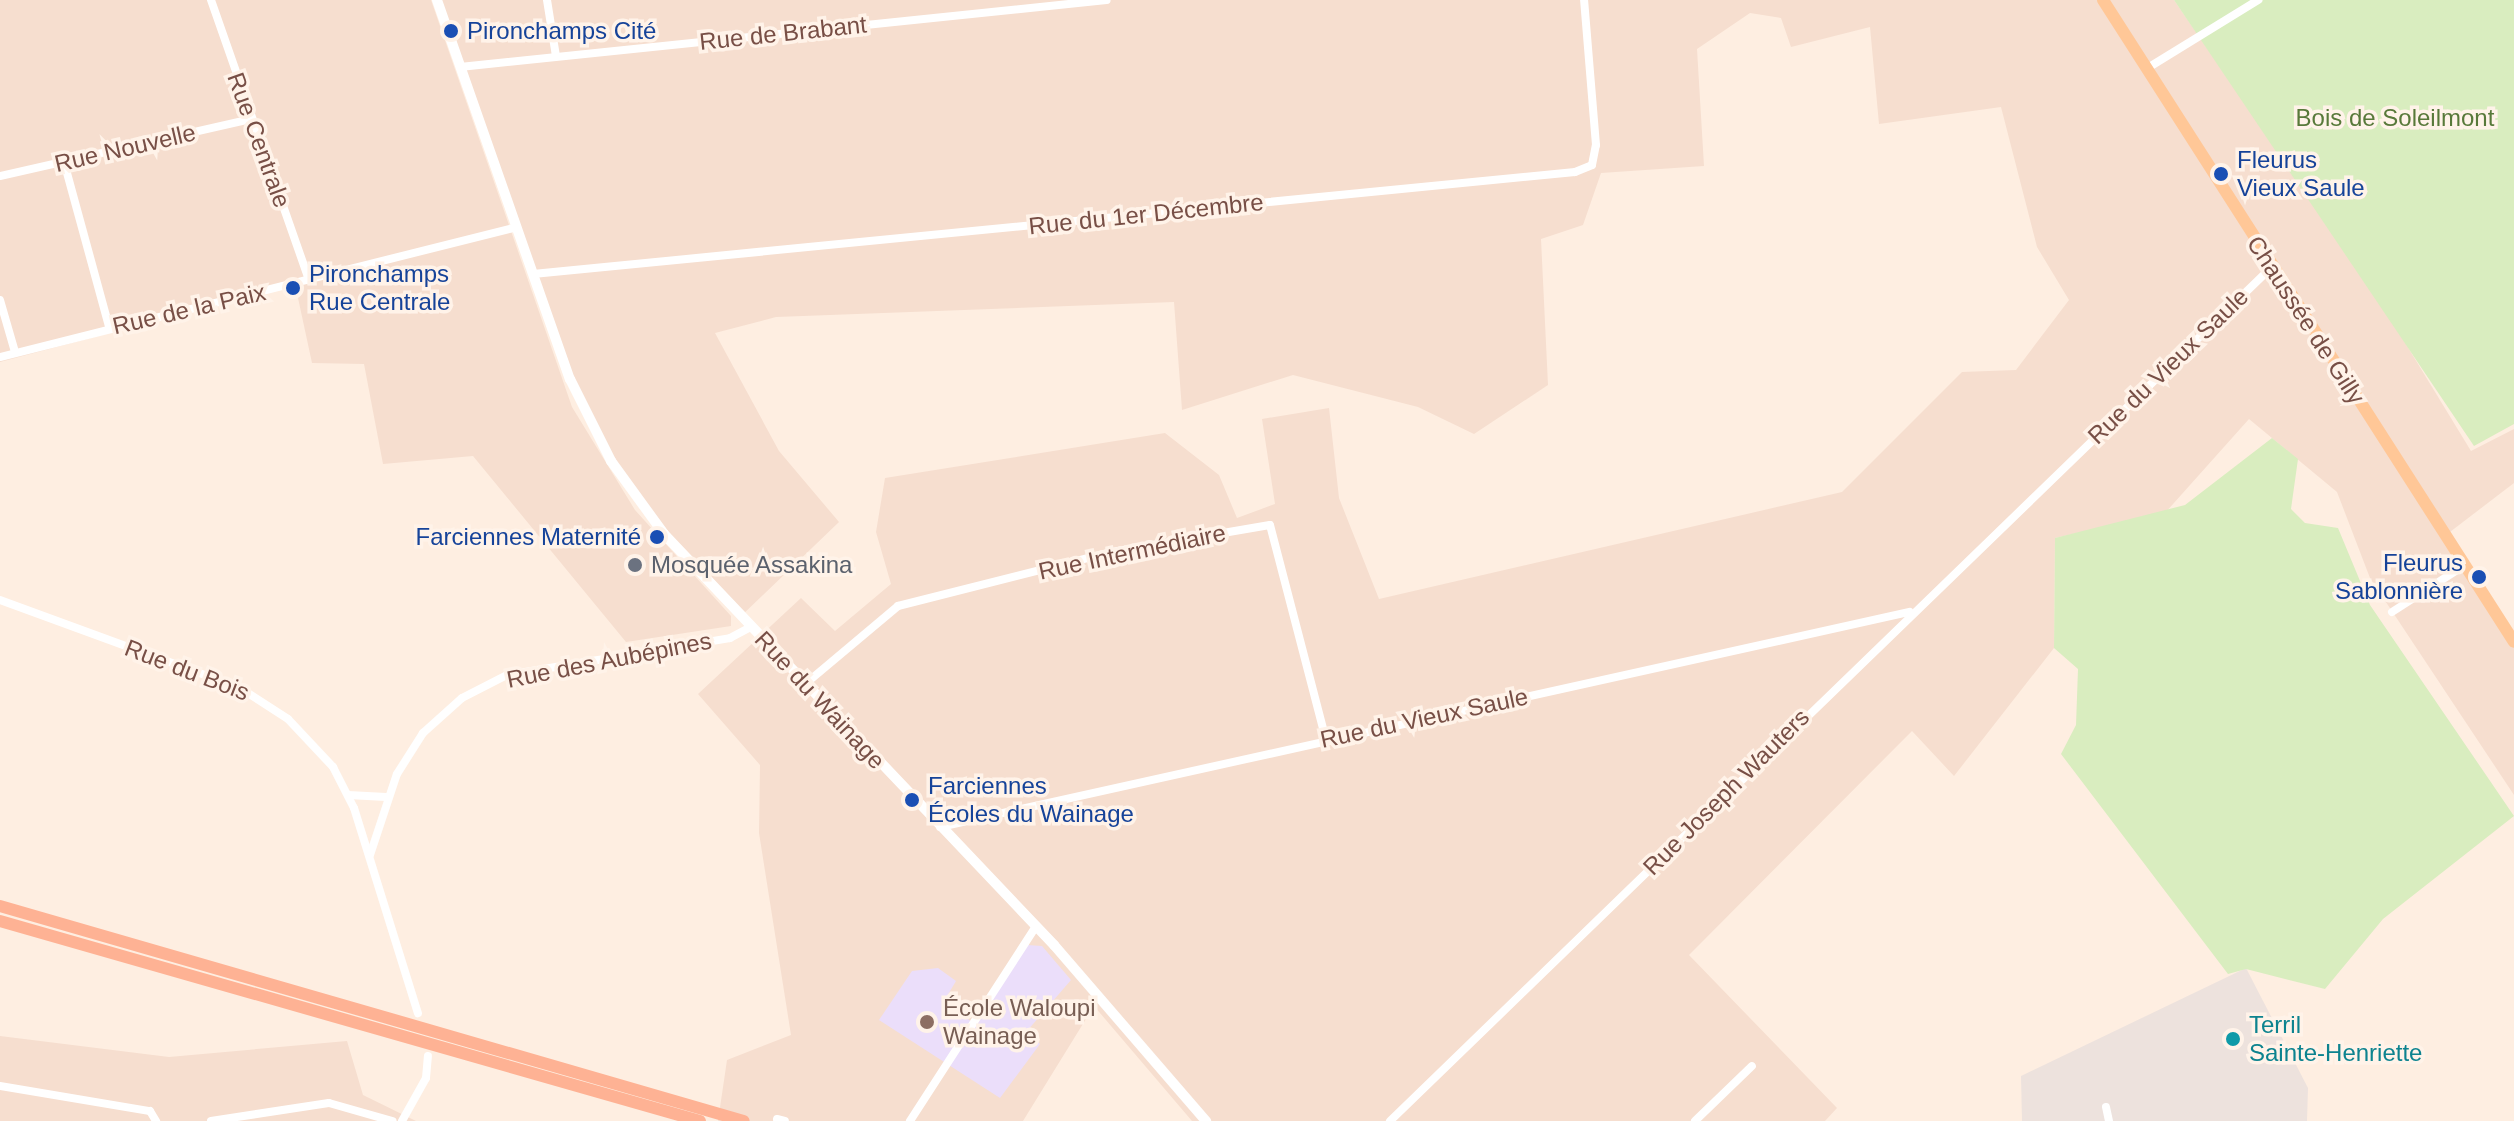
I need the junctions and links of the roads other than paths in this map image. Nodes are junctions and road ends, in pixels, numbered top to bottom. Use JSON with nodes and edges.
{"nodes":[{"id":1,"x":211,"y":0,"type":"edge"},
{"id":2,"x":437,"y":0,"type":"edge"},
{"id":3,"x":547,"y":0,"type":"edge"},
{"id":4,"x":1107,"y":0,"type":"edge"},
{"id":5,"x":1584,"y":0,"type":"edge"},
{"id":6,"x":2103,"y":0,"type":"edge"},
{"id":7,"x":2258,"y":0,"type":"edge"},
{"id":8,"x":556,"y":56,"type":"junction"},
{"id":9,"x":460,"y":67,"type":"junction"},
{"id":10,"x":2146,"y":69,"type":"junction"},
{"id":11,"x":250,"y":119,"type":"junction"},
{"id":12,"x":64,"y":162,"type":"junction"},
{"id":13,"x":0,"y":176,"type":"edge"},
{"id":14,"x":517,"y":227,"type":"junction"},
{"id":15,"x":2272,"y":267,"type":"junction"},
{"id":16,"x":533,"y":274,"type":"junction"},
{"id":17,"x":309,"y":280,"type":"junction"},
{"id":18,"x":0,"y":300,"type":"edge"},
{"id":19,"x":109,"y":327,"type":"junction"},
{"id":20,"x":15,"y":352,"type":"junction"},
{"id":21,"x":0,"y":357,"type":"edge"},
{"id":22,"x":2065,"y":465,"type":"joint"},
{"id":23,"x":2465,"y":565,"type":"junction"},
{"id":24,"x":0,"y":600,"type":"edge"},
{"id":25,"x":1910,"y":612,"type":"junction"},
{"id":26,"x":2392,"y":612,"type":"dead end"},
{"id":27,"x":751,"y":627,"type":"junction"},
{"id":28,"x":2514,"y":642,"type":"edge"},
{"id":29,"x":804,"y":685,"type":"junction"},
{"id":30,"x":1326,"y":740,"type":"junction"},
{"id":31,"x":348,"y":795,"type":"junction"},
{"id":32,"x":386,"y":797,"type":"junction"},
{"id":33,"x":940,"y":827,"type":"junction"},
{"id":34,"x":370,"y":855,"type":"junction"},
{"id":35,"x":0,"y":906,"type":"edge"},
{"id":36,"x":6,"y":923,"type":"edge"},
{"id":37,"x":1036,"y":926,"type":"junction"},
{"id":38,"x":418,"y":1013,"type":"dead end"},
{"id":39,"x":428,"y":1056,"type":"dead end"},
{"id":40,"x":1752,"y":1066,"type":"dead end"},
{"id":41,"x":0,"y":1086,"type":"edge"},
{"id":42,"x":2106,"y":1107,"type":"dead end"},
{"id":43,"x":156,"y":1121,"type":"edge"},
{"id":44,"x":211,"y":1121,"type":"edge"},
{"id":45,"x":392,"y":1121,"type":"edge"},
{"id":46,"x":402,"y":1121,"type":"edge"},
{"id":47,"x":700,"y":1121,"type":"edge"},
{"id":48,"x":744,"y":1121,"type":"edge"},
{"id":49,"x":910,"y":1121,"type":"edge"},
{"id":50,"x":1206,"y":1121,"type":"edge"},
{"id":51,"x":1390,"y":1121,"type":"edge"},
{"id":52,"x":1695,"y":1121,"type":"edge"},
{"id":53,"x":2109,"y":1121,"type":"edge"}],
"edges":[{"from":1,"to":11,"type":"street","name":"Rue Centrale"},
{"from":2,"to":9,"type":"street","name":"Rue du Wainage"},
{"from":3,"to":8,"type":"street"},
{"from":4,"to":8,"type":"street","name":"Rue de Brabant"},
{"from":5,"to":16,"type":"street","name":"Rue du 1er Décembre"},
{"from":6,"to":10,"type":"main road","name":"Chaussée de Gilly"},
{"from":7,"to":10,"type":"street"},
{"from":8,"to":9,"type":"street","name":"Rue de Brabant"},
{"from":9,"to":14,"type":"street","name":"Rue du Wainage"},
{"from":10,"to":15,"type":"main road","name":"Chaussée de Gilly"},
{"from":11,"to":12,"type":"street","name":"Rue Nouvelle"},
{"from":11,"to":17,"type":"street","name":"Rue Centrale"},
{"from":12,"to":13,"type":"street","name":"Rue Nouvelle"},
{"from":12,"to":19,"type":"street"},
{"from":14,"to":16,"type":"street","name":"Rue du Wainage"},
{"from":14,"to":17,"type":"street","name":"Rue de la Paix"},
{"from":15,"to":22,"type":"street","name":"Rue du Vieux Saule"},
{"from":15,"to":23,"type":"main road","name":"Chaussée de Gilly"},
{"from":16,"to":27,"type":"street","name":"Rue du Wainage"},
{"from":17,"to":19,"type":"street","name":"Rue de la Paix"},
{"from":18,"to":20,"type":"street"},
{"from":19,"to":20,"type":"street","name":"Rue de la Paix"},
{"from":20,"to":21,"type":"street","name":"Rue de la Paix"},
{"from":22,"to":25,"type":"street","name":"Rue Joseph Wauters"},
{"from":23,"to":26,"type":"street"},
{"from":23,"to":28,"type":"main road","name":"Chaussée de Gilly"},
{"from":24,"to":31,"type":"street","name":"Rue du Bois"},
{"from":25,"to":30,"type":"street","name":"Rue du Vieux Saule"},
{"from":25,"to":51,"type":"street","name":"Rue Joseph Wauters"},
{"from":27,"to":29,"type":"street","name":"Rue du Wainage"},
{"from":27,"to":32,"type":"street","name":"Rue des Aubépines"},
{"from":29,"to":30,"type":"street","name":"Rue Intermédiaire"},
{"from":29,"to":33,"type":"street","name":"Rue du Wainage"},
{"from":30,"to":33,"type":"street","name":"Rue du Vieux Saule"},
{"from":31,"to":32,"type":"street"},
{"from":31,"to":34,"type":"street","name":"Rue du Bois"},
{"from":32,"to":34,"type":"street","name":"Rue des Aubépines"},
{"from":33,"to":37,"type":"street","name":"Rue du Wainage"},
{"from":34,"to":38,"type":"street","name":"Rue du Bois"},
{"from":35,"to":48,"type":"highway"},
{"from":36,"to":47,"type":"highway"},
{"from":37,"to":49,"type":"street"},
{"from":37,"to":50,"type":"street","name":"Rue du Wainage"},
{"from":39,"to":46,"type":"street"},
{"from":40,"to":52,"type":"street"},
{"from":41,"to":43,"type":"street"},
{"from":42,"to":53,"type":"street"},
{"from":44,"to":45,"type":"street"}]}
